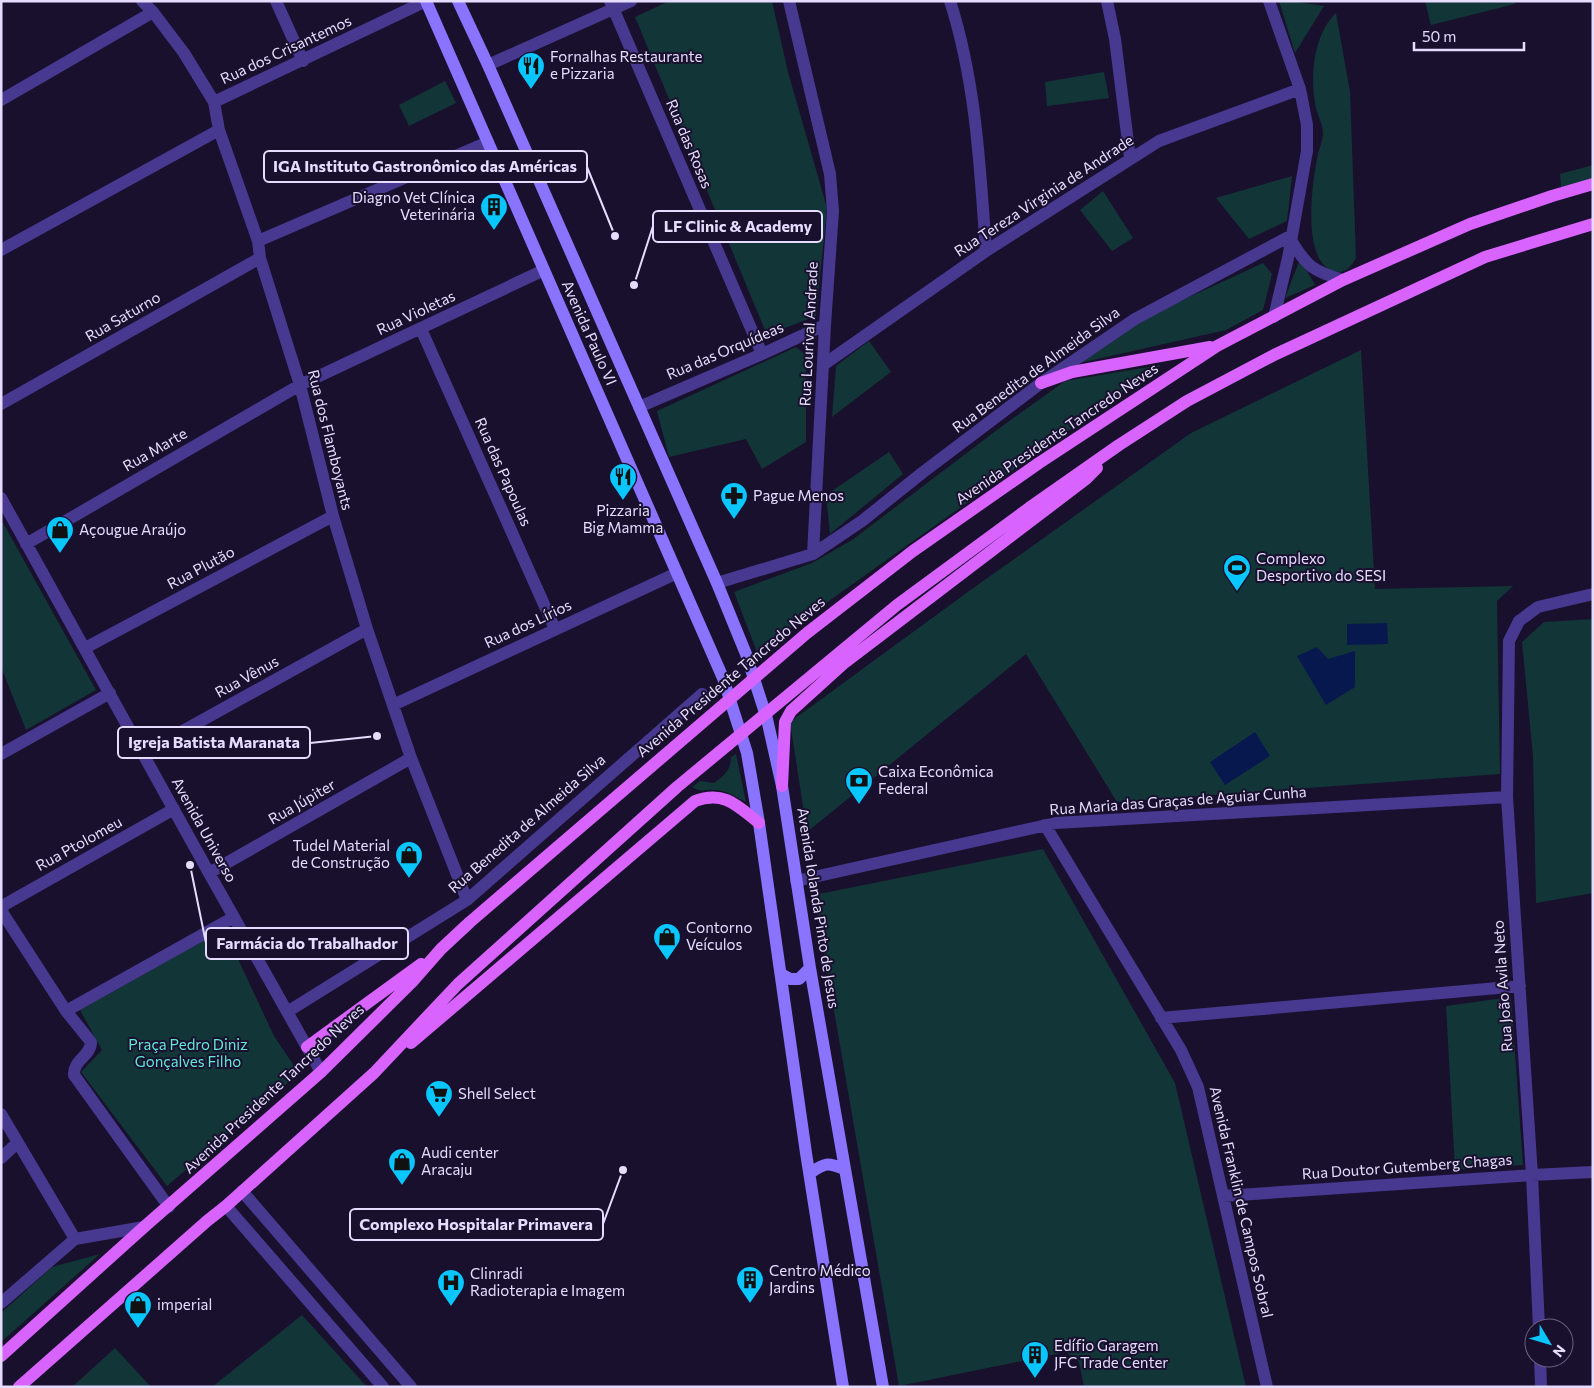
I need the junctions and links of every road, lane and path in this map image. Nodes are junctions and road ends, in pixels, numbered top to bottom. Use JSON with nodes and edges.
{"nodes":[{"id":1,"x":142,"y":1,"type":"edge"},
{"id":2,"x":276,"y":1,"type":"edge"},
{"id":3,"x":426,"y":1,"type":"edge"},
{"id":4,"x":458,"y":1,"type":"edge"},
{"id":5,"x":632,"y":1,"type":"edge"},
{"id":6,"x":789,"y":1,"type":"edge"},
{"id":7,"x":950,"y":1,"type":"edge"},
{"id":8,"x":1107,"y":1,"type":"edge"},
{"id":9,"x":1269,"y":1,"type":"edge"},
{"id":10,"x":612,"y":5,"type":"edge"},
{"id":11,"x":153,"y":12,"type":"junction"},
{"id":12,"x":303,"y":61,"type":"junction"},
{"id":13,"x":488,"y":65,"type":"junction"},
{"id":14,"x":1300,"y":89,"type":"junction"},
{"id":15,"x":1,"y":100,"type":"edge"},
{"id":16,"x":214,"y":102,"type":"junction"},
{"id":17,"x":219,"y":130,"type":"junction"},
{"id":18,"x":488,"y":142,"type":"junction"},
{"id":19,"x":1130,"y":158,"type":"junction"},
{"id":20,"x":1593,"y":184,"type":"edge"},
{"id":21,"x":1593,"y":224,"type":"edge"},
{"id":22,"x":1292,"y":237,"type":"junction"},
{"id":23,"x":258,"y":241,"type":"junction"},
{"id":24,"x":1,"y":250,"type":"edge"},
{"id":25,"x":986,"y":251,"type":"junction"},
{"id":26,"x":260,"y":258,"type":"junction"},
{"id":27,"x":544,"y":270,"type":"junction"},
{"id":28,"x":1343,"y":280,"type":"junction"},
{"id":29,"x":1274,"y":317,"type":"junction"},
{"id":30,"x":824,"y":325,"type":"junction"},
{"id":31,"x":421,"y":329,"type":"junction"},
{"id":32,"x":1217,"y":346,"type":"junction"},
{"id":33,"x":762,"y":354,"type":"junction"},
{"id":34,"x":824,"y":366,"type":"junction"},
{"id":35,"x":1041,"y":383,"type":"junction"},
{"id":36,"x":300,"y":385,"type":"junction"},
{"id":37,"x":1,"y":404,"type":"edge"},
{"id":38,"x":639,"y":407,"type":"junction"},
{"id":39,"x":1119,"y":445,"type":"junction"},
{"id":40,"x":1,"y":498,"type":"edge"},
{"id":41,"x":333,"y":516,"type":"junction"},
{"id":42,"x":26,"y":544,"type":"junction"},
{"id":43,"x":813,"y":554,"type":"junction"},
{"id":44,"x":677,"y":573,"type":"junction"},
{"id":45,"x":717,"y":583,"type":"junction"},
{"id":46,"x":1593,"y":594,"type":"edge"},
{"id":47,"x":367,"y":629,"type":"junction"},
{"id":48,"x":555,"y":629,"type":"junction"},
{"id":49,"x":85,"y":648,"type":"junction"},
{"id":50,"x":746,"y":654,"type":"joint"},
{"id":51,"x":110,"y":693,"type":"junction"},
{"id":52,"x":702,"y":694,"type":"dead end"},
{"id":53,"x":393,"y":705,"type":"junction"},
{"id":54,"x":143,"y":753,"type":"junction"},
{"id":55,"x":1,"y":754,"type":"edge"},
{"id":56,"x":411,"y":758,"type":"junction"},
{"id":57,"x":782,"y":786,"type":"junction"},
{"id":58,"x":1507,"y":797,"type":"junction"},
{"id":59,"x":174,"y":809,"type":"junction"},
{"id":60,"x":759,"y":823,"type":"junction"},
{"id":61,"x":1045,"y":826,"type":"junction"},
{"id":62,"x":209,"y":873,"type":"junction"},
{"id":63,"x":796,"y":881,"type":"junction"},
{"id":64,"x":467,"y":900,"type":"junction"},
{"id":65,"x":2,"y":908,"type":"edge"},
{"id":66,"x":234,"y":917,"type":"junction"},
{"id":67,"x":441,"y":949,"type":"junction"},
{"id":68,"x":810,"y":968,"type":"junction"},
{"id":69,"x":781,"y":974,"type":"junction"},
{"id":70,"x":1520,"y":986,"type":"junction"},
{"id":71,"x":66,"y":1011,"type":"junction"},
{"id":72,"x":287,"y":1012,"type":"junction"},
{"id":73,"x":1162,"y":1018,"type":"junction"},
{"id":74,"x":307,"y":1047,"type":"junction"},
{"id":75,"x":322,"y":1072,"type":"junction"},
{"id":76,"x":374,"y":1073,"type":"junction"},
{"id":77,"x":1,"y":1114,"type":"edge"},
{"id":78,"x":17,"y":1143,"type":"junction"},
{"id":79,"x":1,"y":1158,"type":"edge"},
{"id":80,"x":844,"y":1169,"type":"junction"},
{"id":81,"x":1593,"y":1172,"type":"edge"},
{"id":82,"x":810,"y":1173,"type":"junction"},
{"id":83,"x":1532,"y":1175,"type":"junction"},
{"id":84,"x":242,"y":1190,"type":"junction"},
{"id":85,"x":1223,"y":1196,"type":"junction"},
{"id":86,"x":169,"y":1206,"type":"junction"},
{"id":87,"x":226,"y":1206,"type":"junction"},
{"id":88,"x":144,"y":1228,"type":"junction"},
{"id":89,"x":75,"y":1239,"type":"junction"},
{"id":90,"x":1,"y":1303,"type":"edge"},
{"id":91,"x":1538,"y":1318,"type":"edge"},
{"id":92,"x":1,"y":1356,"type":"edge"},
{"id":93,"x":1540,"y":1368,"type":"edge"},
{"id":94,"x":18,"y":1387,"type":"edge"},
{"id":95,"x":383,"y":1387,"type":"edge"},
{"id":96,"x":411,"y":1387,"type":"edge"},
{"id":97,"x":844,"y":1387,"type":"edge"},
{"id":98,"x":883,"y":1387,"type":"edge"},
{"id":99,"x":1267,"y":1387,"type":"edge"},
{"id":100,"x":1541,"y":1387,"type":"edge"}],
"edges":[{"from":1,"to":11,"type":"street","name":"Rua dos Flamboyants"},
{"from":2,"to":12,"type":"street"},
{"from":3,"to":12,"type":"street","name":"Rua dos Crisantemos"},
{"from":3,"to":18,"type":"main road","name":"Avenida Paulo VI"},
{"from":4,"to":13,"type":"main road","name":"Avenida Paulo VI"},
{"from":5,"to":10,"type":"street"},
{"from":6,"to":30,"type":"street","name":"Rua Lourival Andrade"},
{"from":7,"to":25,"type":"street"},
{"from":8,"to":19,"type":"street"},
{"from":9,"to":14,"type":"street"},
{"from":10,"to":13,"type":"street"},
{"from":10,"to":33,"type":"street","name":"Rua das Rosas"},
{"from":11,"to":15,"type":"street"},
{"from":11,"to":16,"type":"street","name":"Rua dos Flamboyants"},
{"from":12,"to":16,"type":"street","name":"Rua dos Crisantemos"},
{"from":13,"to":38,"type":"main road","name":"Avenida Paulo VI"},
{"from":14,"to":19,"type":"street","name":"Rua Tereza Virginia de Andrade"},
{"from":14,"to":22,"type":"street"},
{"from":16,"to":17,"type":"street","name":"Rua dos Flamboyants"},
{"from":17,"to":23,"type":"street","name":"Rua dos Flamboyants"},
{"from":17,"to":24,"type":"street"},
{"from":18,"to":23,"type":"street"},
{"from":18,"to":27,"type":"main road","name":"Avenida Paulo VI"},
{"from":19,"to":25,"type":"street","name":"Rua Tereza Virginia de Andrade"},
{"from":20,"to":28,"type":"main road","name":"Avenida Presidente Tancredo Neves"},
{"from":21,"to":39,"type":"main road"},
{"from":22,"to":28,"type":"street"},
{"from":22,"to":29,"type":"street"},
{"from":22,"to":35,"type":"street","name":"Rua Benedita de Almeida Silva"},
{"from":23,"to":26,"type":"street","name":"Rua dos Flamboyants"},
{"from":25,"to":34,"type":"street","name":"Rua Tereza Virginia de Andrade"},
{"from":26,"to":36,"type":"street","name":"Rua dos Flamboyants"},
{"from":26,"to":37,"type":"street","name":"Rua Saturno"},
{"from":27,"to":31,"type":"street","name":"Rua Violetas"},
{"from":27,"to":44,"type":"main road","name":"Avenida Paulo VI"},
{"from":28,"to":29,"type":"main road","name":"Avenida Presidente Tancredo Neves"},
{"from":29,"to":32,"type":"main road","name":"Avenida Presidente Tancredo Neves"},
{"from":30,"to":33,"type":"street","name":"Rua das Orquídeas"},
{"from":30,"to":34,"type":"street","name":"Rua Lourival Andrade"},
{"from":31,"to":36,"type":"street","name":"Rua Violetas"},
{"from":31,"to":48,"type":"street","name":"Rua das Papoulas"},
{"from":32,"to":35,"type":"main road"},
{"from":32,"to":67,"type":"main road","name":"Avenida Presidente Tancredo Neves"},
{"from":33,"to":38,"type":"street","name":"Rua das Orquídeas"},
{"from":34,"to":43,"type":"street","name":"Rua Lourival Andrade"},
{"from":35,"to":43,"type":"street","name":"Rua Benedita de Almeida Silva"},
{"from":36,"to":41,"type":"street","name":"Rua dos Flamboyants"},
{"from":36,"to":42,"type":"street","name":"Rua Marte"},
{"from":38,"to":45,"type":"main road","name":"Avenida Paulo VI"},
{"from":39,"to":57,"type":"main road"},
{"from":39,"to":76,"type":"main road"},
{"from":40,"to":42,"type":"street","name":"Avenida Universo"},
{"from":41,"to":47,"type":"street","name":"Rua dos Flamboyants"},
{"from":41,"to":49,"type":"street","name":"Rua Plutão"},
{"from":42,"to":49,"type":"street","name":"Avenida Universo"},
{"from":43,"to":45,"type":"street","name":"Rua Benedita de Almeida Silva"},
{"from":44,"to":48,"type":"street","name":"Rua dos Lírios"},
{"from":44,"to":60,"type":"main road","name":"Avenida Paulo VI"},
{"from":45,"to":50,"type":"main road","name":"Avenida Paulo VI"},
{"from":46,"to":58,"type":"street","name":"Rua João Avila Neto"},
{"from":47,"to":53,"type":"street","name":"Rua dos Flamboyants"},
{"from":47,"to":54,"type":"street","name":"Rua Vênus"},
{"from":48,"to":53,"type":"street","name":"Rua dos Lírios"},
{"from":49,"to":51,"type":"street","name":"Avenida Universo"},
{"from":50,"to":57,"type":"main road","name":"Avenida Iolanda Pinto de Jesus"},
{"from":51,"to":54,"type":"street","name":"Avenida Universo"},
{"from":51,"to":55,"type":"street"},
{"from":52,"to":64,"type":"street","name":"Rua Benedita de Almeida Silva"},
{"from":53,"to":56,"type":"street","name":"Rua dos Flamboyants"},
{"from":54,"to":59,"type":"street","name":"Avenida Universo"},
{"from":56,"to":62,"type":"street","name":"Rua Júpiter"},
{"from":56,"to":64,"type":"street","name":"Rua dos Flamboyants"},
{"from":57,"to":63,"type":"main road","name":"Avenida Iolanda Pinto de Jesus"},
{"from":58,"to":61,"type":"street","name":"Rua Maria das Graças de Aguiar Cunha"},
{"from":58,"to":70,"type":"street","name":"Rua João Avila Neto"},
{"from":59,"to":62,"type":"street","name":"Avenida Universo"},
{"from":59,"to":65,"type":"street","name":"Rua Ptolomeu"},
{"from":60,"to":69,"type":"main road"},
{"from":60,"to":76,"type":"main road"},
{"from":61,"to":63,"type":"street","name":"Rua Maria das Graças de Aguiar Cunha"},
{"from":61,"to":73,"type":"street","name":"Avenida Franklin de Campos Sobral"},
{"from":62,"to":66,"type":"street","name":"Avenida Universo"},
{"from":63,"to":68,"type":"main road","name":"Avenida Iolanda Pinto de Jesus"},
{"from":64,"to":72,"type":"street","name":"Rua Benedita de Almeida Silva"},
{"from":65,"to":71,"type":"street"},
{"from":66,"to":71,"type":"street"},
{"from":66,"to":72,"type":"street","name":"Avenida Universo"},
{"from":67,"to":74,"type":"main road"},
{"from":67,"to":75,"type":"main road","name":"Avenida Presidente Tancredo Neves"},
{"from":68,"to":69,"type":"main road"},
{"from":68,"to":80,"type":"main road","name":"Avenida Iolanda Pinto de Jesus"},
{"from":69,"to":82,"type":"main road"},
{"from":70,"to":73,"type":"street"},
{"from":70,"to":83,"type":"street","name":"Rua João Avila Neto"},
{"from":71,"to":86,"type":"street"},
{"from":72,"to":74,"type":"street","name":"Avenida Universo"},
{"from":73,"to":85,"type":"street","name":"Avenida Franklin de Campos Sobral"},
{"from":74,"to":75,"type":"street","name":"Avenida Universo"},
{"from":75,"to":86,"type":"main road","name":"Avenida Presidente Tancredo Neves"},
{"from":76,"to":84,"type":"main road"},
{"from":77,"to":78,"type":"street"},
{"from":78,"to":79,"type":"street"},
{"from":78,"to":89,"type":"street"},
{"from":80,"to":82,"type":"main road"},
{"from":80,"to":98,"type":"main road","name":"Avenida Iolanda Pinto de Jesus"},
{"from":81,"to":83,"type":"street","name":"Rua Doutor Gutemberg Chagas"},
{"from":82,"to":97,"type":"main road"},
{"from":83,"to":85,"type":"street","name":"Rua Doutor Gutemberg Chagas"},
{"from":83,"to":91,"type":"street","name":"Rua João Avila Neto"},
{"from":84,"to":87,"type":"main road"},
{"from":84,"to":96,"type":"street"},
{"from":85,"to":99,"type":"street","name":"Avenida Franklin de Campos Sobral"},
{"from":86,"to":88,"type":"main road","name":"Avenida Presidente Tancredo Neves"},
{"from":87,"to":94,"type":"main road"},
{"from":87,"to":95,"type":"street"},
{"from":88,"to":89,"type":"street"},
{"from":88,"to":92,"type":"main road","name":"Avenida Presidente Tancredo Neves"},
{"from":89,"to":90,"type":"street"},
{"from":93,"to":100,"type":"street"}]}
